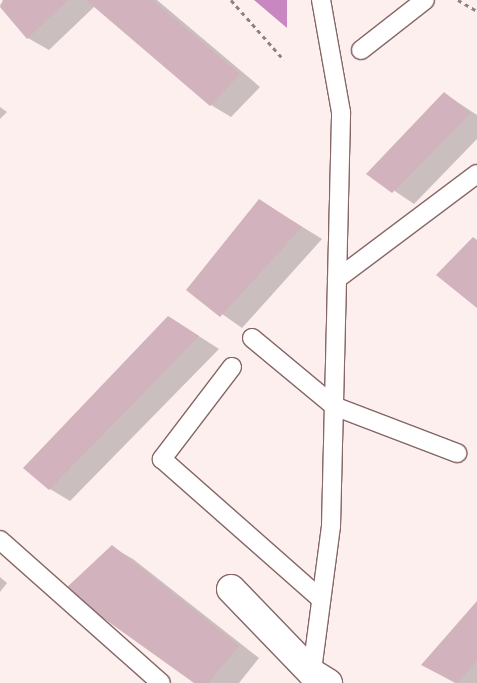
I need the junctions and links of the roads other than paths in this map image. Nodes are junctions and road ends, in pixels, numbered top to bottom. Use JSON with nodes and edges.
{"nodes":[{"id":1,"x":321,"y":0,"type":"edge"},
{"id":2,"x":425,"y":0,"type":"edge"},
{"id":3,"x":361,"y":50,"type":"dead end"},
{"id":4,"x":477,"y":174,"type":"edge"},
{"id":5,"x":337,"y":279,"type":"junction"},
{"id":6,"x":252,"y":338,"type":"dead end"},
{"id":7,"x":232,"y":367,"type":"dead end"},
{"id":8,"x":334,"y":406,"type":"junction"},
{"id":9,"x":457,"y":453,"type":"dead end"},
{"id":10,"x":0,"y":540,"type":"edge"},
{"id":11,"x":231,"y":589,"type":"dead end"},
{"id":12,"x":321,"y":599,"type":"junction"},
{"id":13,"x":317,"y":680,"type":"edge"},
{"id":14,"x":161,"y":683,"type":"edge"}],
"edges":[{"from":1,"to":5,"type":"lane"},
{"from":2,"to":3,"type":"lane"},
{"from":4,"to":5,"type":"lane"},
{"from":5,"to":8,"type":"lane"},
{"from":6,"to":8,"type":"lane"},
{"from":7,"to":12,"type":"lane"},
{"from":8,"to":9,"type":"lane"},
{"from":8,"to":12,"type":"lane"},
{"from":10,"to":14,"type":"lane"},
{"from":11,"to":13,"type":"street"},
{"from":12,"to":13,"type":"lane"}]}
